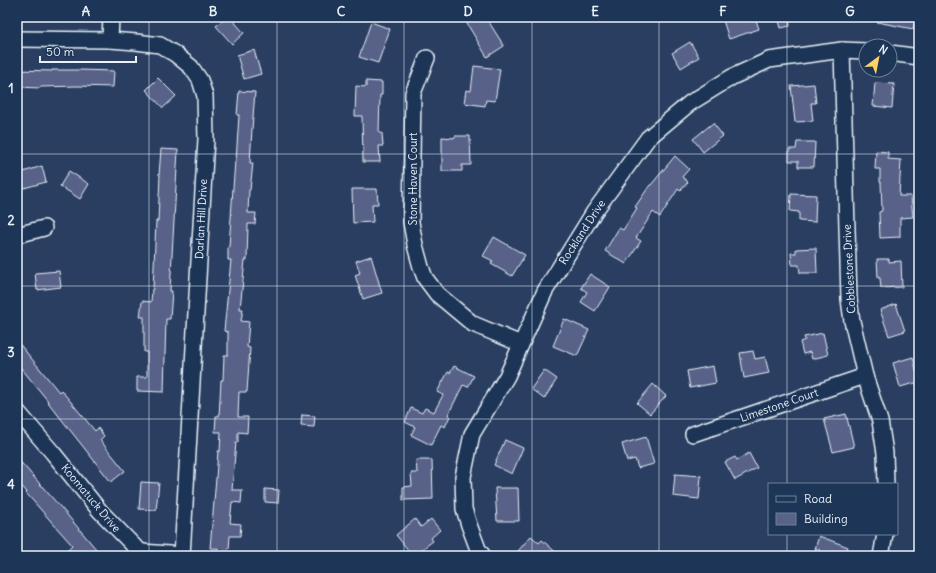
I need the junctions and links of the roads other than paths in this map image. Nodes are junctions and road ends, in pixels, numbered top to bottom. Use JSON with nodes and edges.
{"nodes":[{"id":1,"x":111,"y":17,"type":"edge"},
{"id":2,"x":17,"y":39,"type":"edge"},
{"id":3,"x":110,"y":40,"type":"junction"},
{"id":4,"x":842,"y":50,"type":"junction"},
{"id":5,"x":858,"y":51,"type":"edge"},
{"id":6,"x":898,"y":54,"type":"edge"},
{"id":7,"x":919,"y":57,"type":"edge"},
{"id":8,"x":427,"y":58,"type":"dead end"},
{"id":9,"x":44,"y":228,"type":"dead end"},
{"id":10,"x":17,"y":235,"type":"edge"},
{"id":11,"x":521,"y":344,"type":"junction"},
{"id":12,"x":865,"y":376,"type":"junction"},
{"id":13,"x":17,"y":411,"type":"edge"},
{"id":14,"x":693,"y":434,"type":"dead end"},
{"id":15,"x":886,"y":483,"type":"edge"},
{"id":16,"x":885,"y":535,"type":"edge"},
{"id":17,"x":476,"y":554,"type":"edge"},
{"id":18,"x":182,"y":556,"type":"edge"},
{"id":19,"x":881,"y":556,"type":"edge"}],
"edges":[{"from":1,"to":3,"type":"street"},
{"from":2,"to":3,"type":"street","name":"Darlan Hill Drive"},
{"from":3,"to":18,"type":"street","name":"Darlan Hill Drive"},
{"from":4,"to":5,"type":"street","name":"Rockland Drive"},
{"from":4,"to":11,"type":"street","name":"Rockland Drive"},
{"from":4,"to":12,"type":"street","name":"Cobblestone Drive"},
{"from":6,"to":7,"type":"street"},
{"from":8,"to":11,"type":"street","name":"Stone Haven Court"},
{"from":9,"to":10,"type":"street"},
{"from":11,"to":17,"type":"street","name":"Rockland Drive"},
{"from":12,"to":14,"type":"street","name":"Limestone Court"},
{"from":12,"to":15,"type":"street","name":"Cobblestone Drive"},
{"from":13,"to":18,"type":"street","name":"Koomatuck Drive"},
{"from":16,"to":19,"type":"street"}]}
